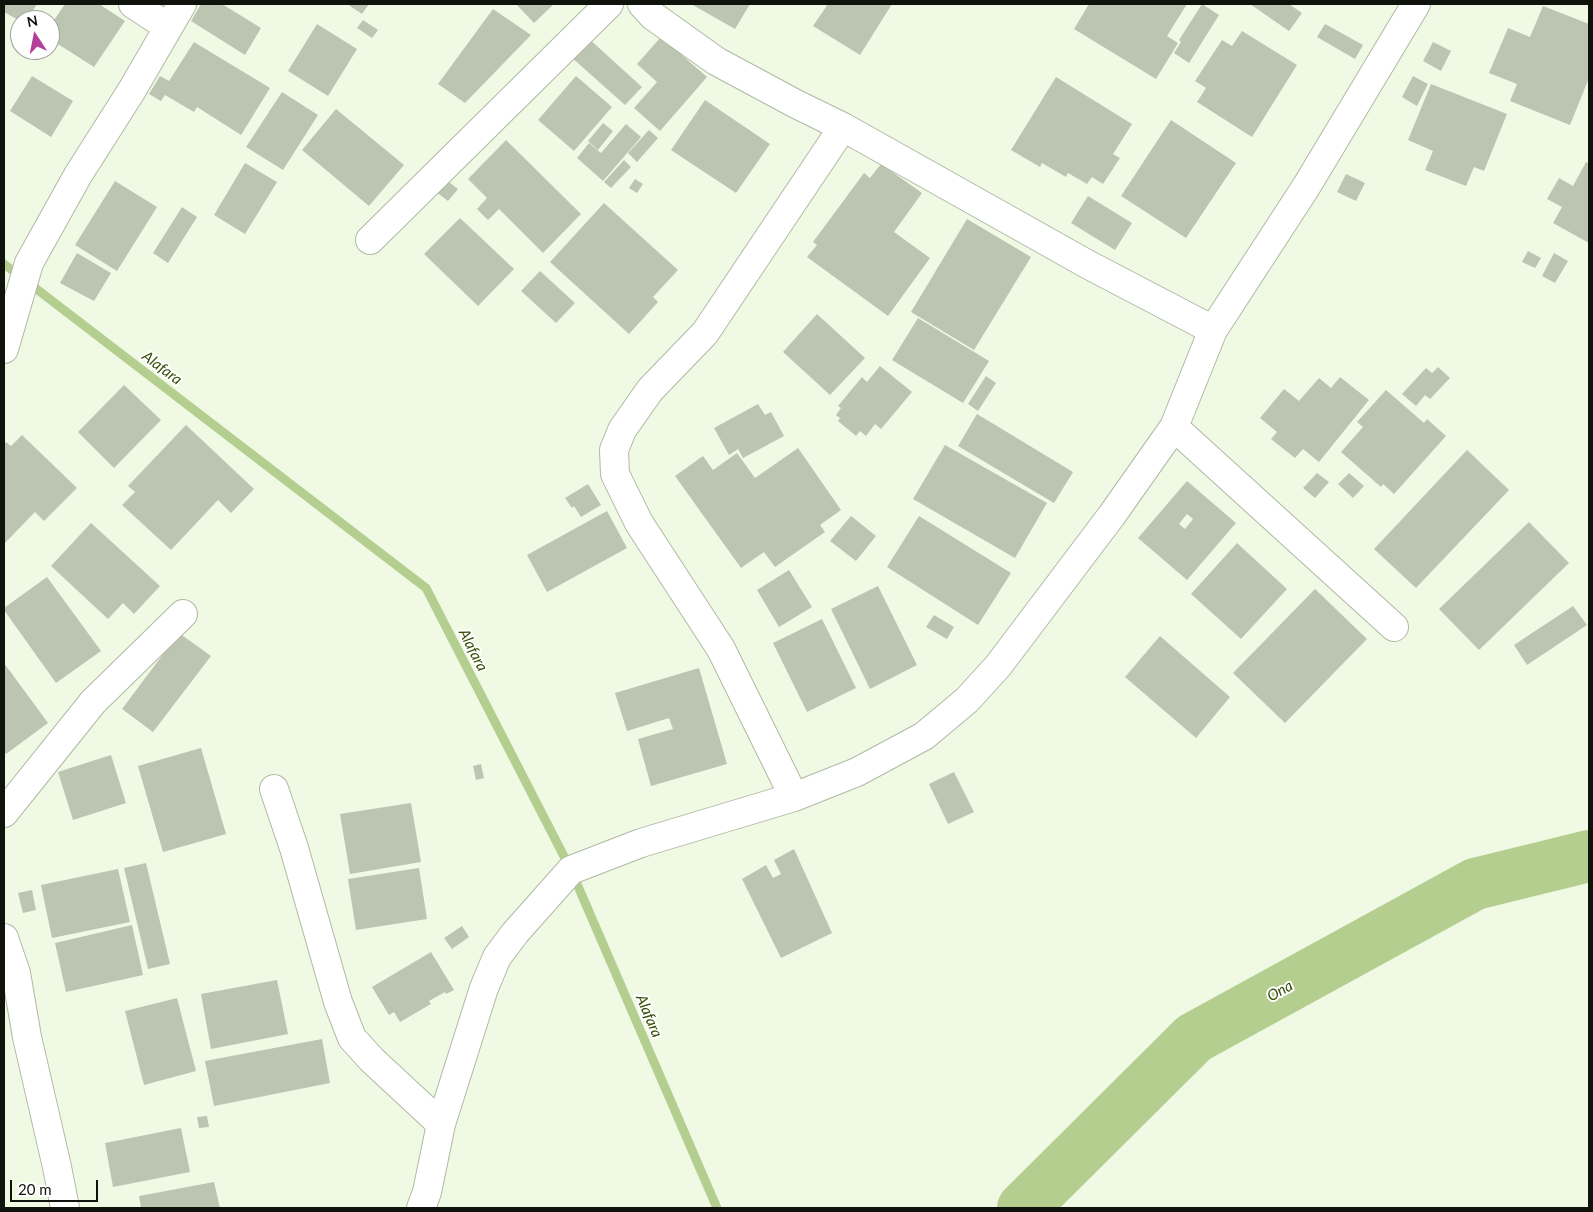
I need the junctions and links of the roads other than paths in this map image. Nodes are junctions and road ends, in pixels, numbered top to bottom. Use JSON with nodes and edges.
{"nodes":[{"id":1,"x":133,"y":4,"type":"edge"},
{"id":2,"x":608,"y":4,"type":"edge"},
{"id":3,"x":642,"y":4,"type":"edge"},
{"id":4,"x":1416,"y":4,"type":"edge"},
{"id":5,"x":175,"y":15,"type":"edge"},
{"id":6,"x":843,"y":127,"type":"junction"},
{"id":7,"x":370,"y":240,"type":"dead end"},
{"id":8,"x":1213,"y":330,"type":"junction"},
{"id":9,"x":4,"y":349,"type":"edge"},
{"id":10,"x":1174,"y":428,"type":"junction"},
{"id":11,"x":183,"y":614,"type":"dead end"},
{"id":12,"x":1394,"y":627,"type":"dead end"},
{"id":13,"x":274,"y":789,"type":"dead end"},
{"id":14,"x":794,"y":797,"type":"junction"},
{"id":15,"x":4,"y":813,"type":"edge"},
{"id":16,"x":4,"y":938,"type":"edge"},
{"id":17,"x":441,"y":1124,"type":"junction"},
{"id":18,"x":65,"y":1208,"type":"edge"},
{"id":19,"x":421,"y":1208,"type":"edge"}],
"edges":[{"from":1,"to":5,"type":"street"},
{"from":2,"to":7,"type":"street"},
{"from":3,"to":6,"type":"street"},
{"from":4,"to":8,"type":"street"},
{"from":5,"to":9,"type":"street"},
{"from":6,"to":8,"type":"street"},
{"from":6,"to":14,"type":"street"},
{"from":8,"to":10,"type":"street"},
{"from":10,"to":12,"type":"street"},
{"from":10,"to":14,"type":"street"},
{"from":11,"to":15,"type":"street"},
{"from":13,"to":17,"type":"street"},
{"from":14,"to":17,"type":"street"},
{"from":16,"to":18,"type":"street"},
{"from":17,"to":19,"type":"street"}]}
